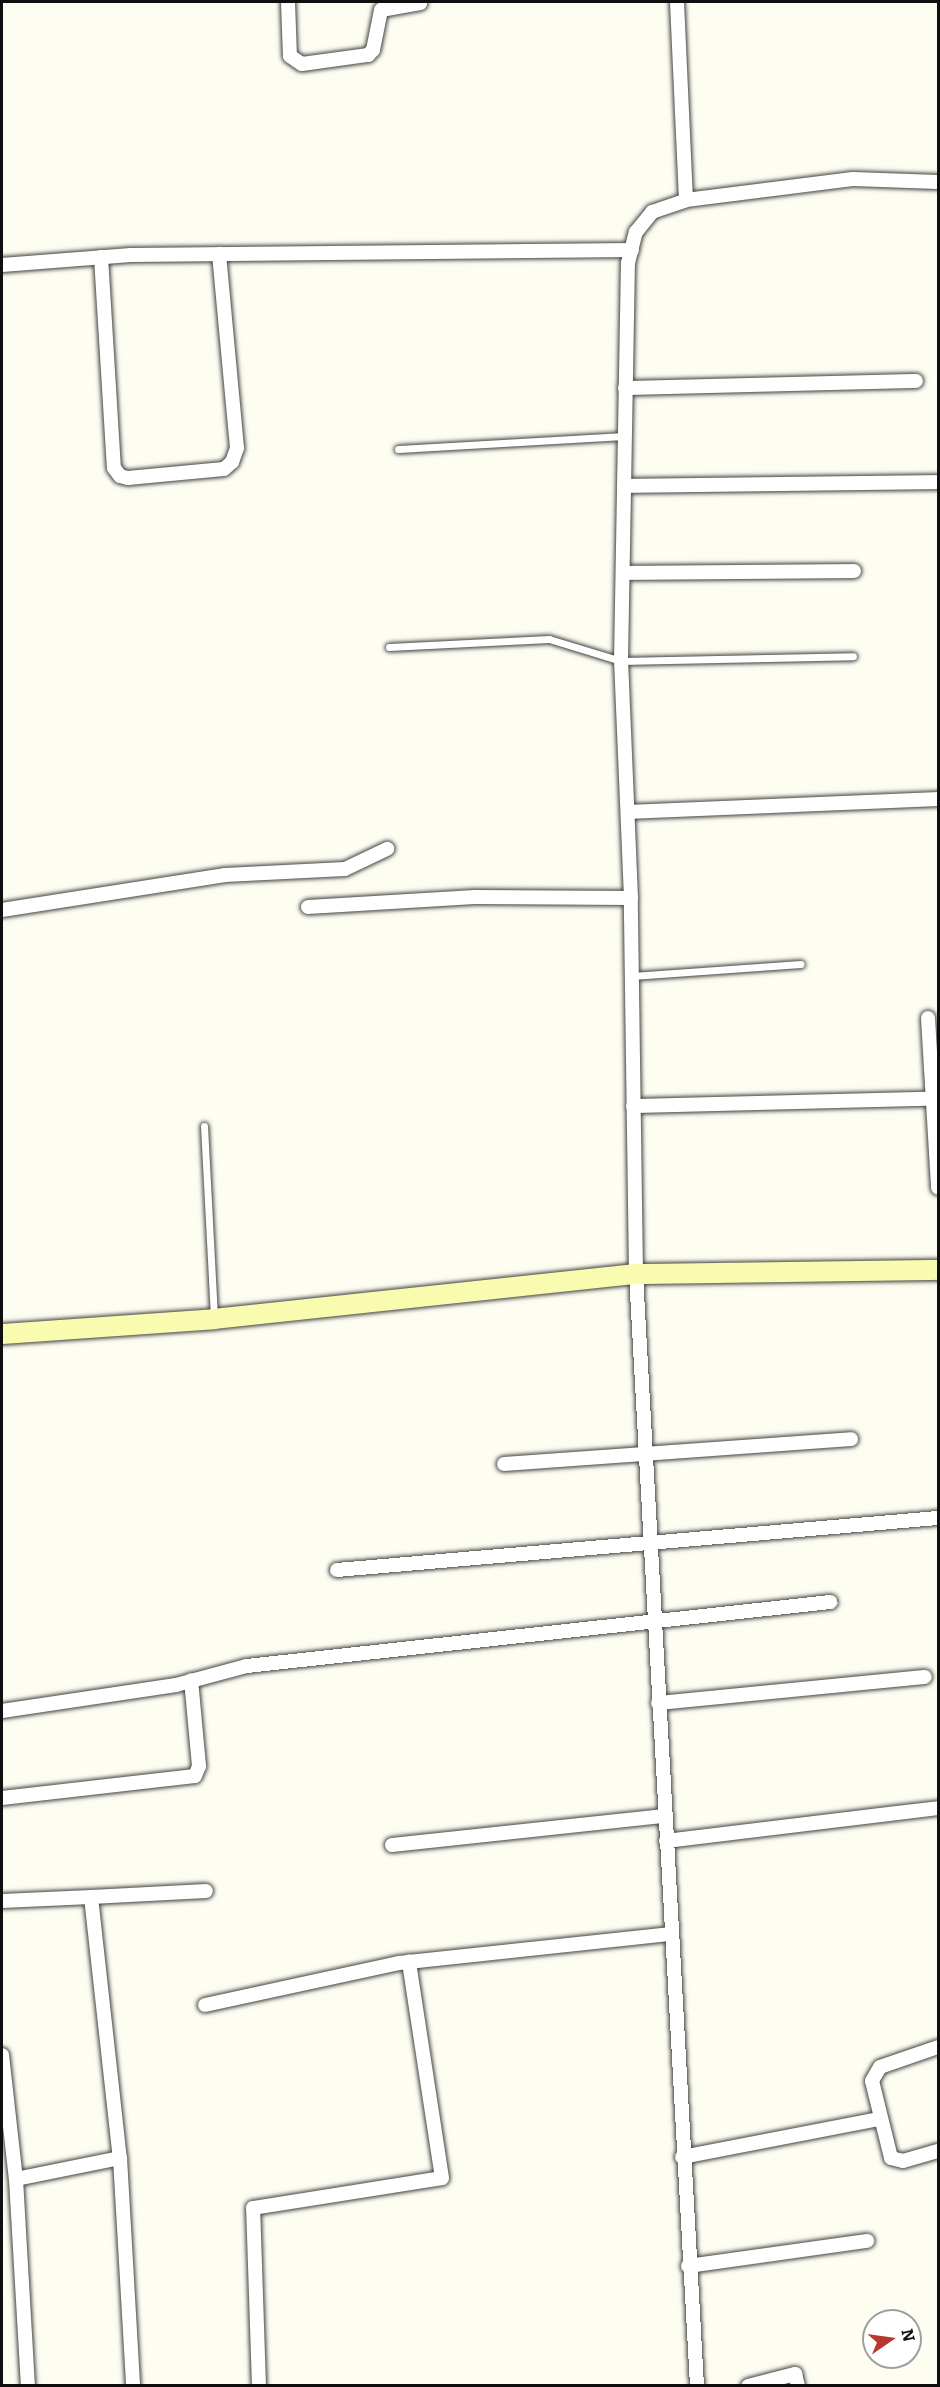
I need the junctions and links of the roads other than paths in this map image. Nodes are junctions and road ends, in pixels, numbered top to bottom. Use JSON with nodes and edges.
{"nodes":[{"id":1,"x":288,"y":2,"type":"edge"},
{"id":2,"x":677,"y":2,"type":"edge"},
{"id":3,"x":420,"y":3,"type":"edge"},
{"id":4,"x":939,"y":182,"type":"edge"},
{"id":5,"x":686,"y":200,"type":"junction"},
{"id":6,"x":632,"y":250,"type":"junction"},
{"id":7,"x":219,"y":254,"type":"junction"},
{"id":8,"x":101,"y":257,"type":"junction"},
{"id":9,"x":2,"y":265,"type":"edge"},
{"id":10,"x":916,"y":381,"type":"dead end"},
{"id":11,"x":625,"y":388,"type":"junction"},
{"id":12,"x":625,"y":436,"type":"junction"},
{"id":13,"x":398,"y":449,"type":"dead end"},
{"id":14,"x":939,"y":482,"type":"edge"},
{"id":15,"x":624,"y":486,"type":"junction"},
{"id":16,"x":854,"y":571,"type":"dead end"},
{"id":17,"x":623,"y":573,"type":"junction"},
{"id":18,"x":389,"y":647,"type":"dead end"},
{"id":19,"x":853,"y":656,"type":"dead end"},
{"id":20,"x":621,"y":661,"type":"junction"},
{"id":21,"x":939,"y":799,"type":"edge"},
{"id":22,"x":628,"y":812,"type":"junction"},
{"id":23,"x":387,"y":849,"type":"dead end"},
{"id":24,"x":631,"y":898,"type":"junction"},
{"id":25,"x":308,"y":907,"type":"dead end"},
{"id":26,"x":2,"y":910,"type":"edge"},
{"id":27,"x":801,"y":964,"type":"dead end"},
{"id":28,"x":632,"y":976,"type":"junction"},
{"id":29,"x":928,"y":1018,"type":"dead end"},
{"id":30,"x":930,"y":1099,"type":"junction"},
{"id":31,"x":633,"y":1106,"type":"junction"},
{"id":32,"x":204,"y":1126,"type":"dead end"},
{"id":33,"x":939,"y":1188,"type":"edge"},
{"id":34,"x":939,"y":1270,"type":"edge"},
{"id":35,"x":636,"y":1274,"type":"junction"},
{"id":36,"x":214,"y":1319,"type":"junction"},
{"id":37,"x":2,"y":1334,"type":"edge"},
{"id":38,"x":851,"y":1439,"type":"dead end"},
{"id":39,"x":645,"y":1454,"type":"junction"},
{"id":40,"x":504,"y":1464,"type":"dead end"},
{"id":41,"x":939,"y":1518,"type":"edge"},
{"id":42,"x":650,"y":1541,"type":"junction"},
{"id":43,"x":337,"y":1570,"type":"dead end"},
{"id":44,"x":830,"y":1602,"type":"dead end"},
{"id":45,"x":654,"y":1621,"type":"junction"},
{"id":46,"x":925,"y":1677,"type":"dead end"},
{"id":47,"x":191,"y":1680,"type":"junction"},
{"id":48,"x":658,"y":1703,"type":"junction"},
{"id":49,"x":2,"y":1711,"type":"edge"},
{"id":50,"x":2,"y":1798,"type":"edge"},
{"id":51,"x":939,"y":1808,"type":"edge"},
{"id":52,"x":664,"y":1816,"type":"junction"},
{"id":53,"x":666,"y":1841,"type":"junction"},
{"id":54,"x":392,"y":1845,"type":"dead end"},
{"id":55,"x":206,"y":1891,"type":"dead end"},
{"id":56,"x":92,"y":1898,"type":"junction"},
{"id":57,"x":2,"y":1901,"type":"edge"},
{"id":58,"x":671,"y":1934,"type":"junction"},
{"id":59,"x":409,"y":1962,"type":"junction"},
{"id":60,"x":205,"y":2006,"type":"dead end"},
{"id":61,"x":939,"y":2047,"type":"edge"},
{"id":62,"x":2,"y":2055,"type":"edge"},
{"id":63,"x":880,"y":2119,"type":"junction"},
{"id":64,"x":939,"y":2151,"type":"edge"},
{"id":65,"x":682,"y":2157,"type":"junction"},
{"id":66,"x":120,"y":2158,"type":"junction"},
{"id":67,"x":16,"y":2179,"type":"junction"},
{"id":68,"x":867,"y":2241,"type":"dead end"},
{"id":69,"x":688,"y":2266,"type":"junction"},
{"id":70,"x":28,"y":2385,"type":"edge"},
{"id":71,"x":133,"y":2385,"type":"edge"},
{"id":72,"x":259,"y":2385,"type":"edge"},
{"id":73,"x":697,"y":2385,"type":"edge"},
{"id":74,"x":748,"y":2385,"type":"edge"},
{"id":75,"x":798,"y":2385,"type":"edge"}],
"edges":[{"from":1,"to":3,"type":"street"},
{"from":2,"to":5,"type":"street"},
{"from":4,"to":5,"type":"street"},
{"from":5,"to":6,"type":"street"},
{"from":6,"to":7,"type":"street"},
{"from":6,"to":11,"type":"street"},
{"from":7,"to":8,"type":"street"},
{"from":7,"to":8,"type":"street"},
{"from":8,"to":9,"type":"street"},
{"from":10,"to":11,"type":"street"},
{"from":11,"to":12,"type":"street"},
{"from":12,"to":13,"type":"lane"},
{"from":12,"to":15,"type":"street"},
{"from":14,"to":15,"type":"street"},
{"from":15,"to":17,"type":"street"},
{"from":16,"to":17,"type":"street"},
{"from":17,"to":20,"type":"street"},
{"from":18,"to":20,"type":"lane"},
{"from":19,"to":20,"type":"lane"},
{"from":20,"to":22,"type":"street"},
{"from":21,"to":22,"type":"street"},
{"from":22,"to":24,"type":"street"},
{"from":23,"to":26,"type":"street"},
{"from":24,"to":25,"type":"street"},
{"from":24,"to":28,"type":"street"},
{"from":27,"to":28,"type":"lane"},
{"from":28,"to":31,"type":"street"},
{"from":29,"to":30,"type":"street"},
{"from":30,"to":31,"type":"street"},
{"from":30,"to":33,"type":"street"},
{"from":31,"to":35,"type":"street"},
{"from":32,"to":36,"type":"lane"},
{"from":34,"to":35,"type":"main road"},
{"from":35,"to":36,"type":"main road"},
{"from":35,"to":39,"type":"street"},
{"from":36,"to":37,"type":"main road"},
{"from":38,"to":39,"type":"street"},
{"from":39,"to":40,"type":"street"},
{"from":39,"to":42,"type":"street"},
{"from":41,"to":42,"type":"street"},
{"from":42,"to":43,"type":"street"},
{"from":42,"to":45,"type":"street"},
{"from":44,"to":45,"type":"street"},
{"from":45,"to":47,"type":"street"},
{"from":45,"to":48,"type":"street"},
{"from":46,"to":48,"type":"street"},
{"from":47,"to":49,"type":"street"},
{"from":47,"to":50,"type":"street"},
{"from":48,"to":52,"type":"street"},
{"from":51,"to":53,"type":"street"},
{"from":52,"to":53,"type":"street"},
{"from":52,"to":54,"type":"street"},
{"from":53,"to":58,"type":"street"},
{"from":55,"to":56,"type":"street"},
{"from":56,"to":57,"type":"street"},
{"from":56,"to":66,"type":"street"},
{"from":58,"to":59,"type":"street"},
{"from":58,"to":65,"type":"street"},
{"from":59,"to":60,"type":"street"},
{"from":59,"to":72,"type":"street"},
{"from":61,"to":63,"type":"street"},
{"from":62,"to":67,"type":"street"},
{"from":63,"to":64,"type":"street"},
{"from":63,"to":65,"type":"street"},
{"from":65,"to":69,"type":"street"},
{"from":66,"to":67,"type":"street"},
{"from":66,"to":71,"type":"street"},
{"from":67,"to":70,"type":"street"},
{"from":68,"to":69,"type":"street"},
{"from":69,"to":73,"type":"street"},
{"from":74,"to":75,"type":"street"}]}
